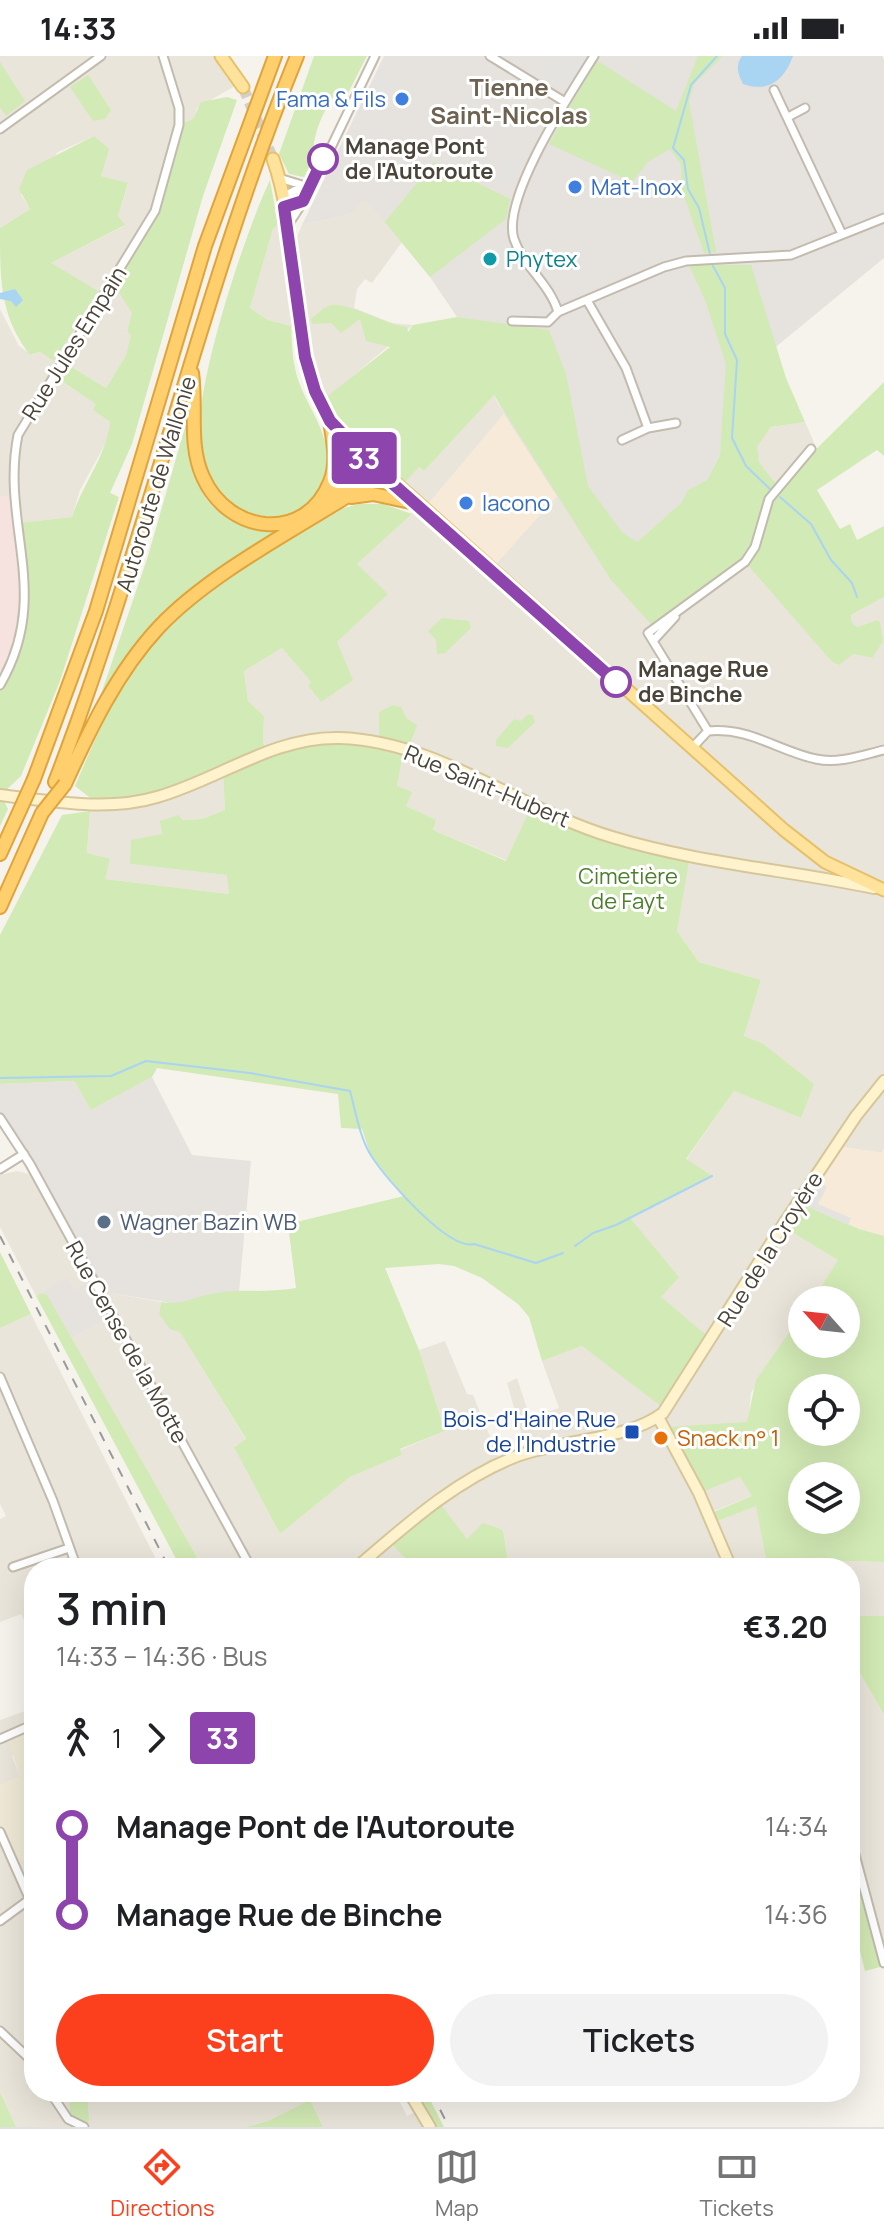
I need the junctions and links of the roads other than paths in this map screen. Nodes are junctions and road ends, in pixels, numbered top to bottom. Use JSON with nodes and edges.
{"nodes":[{"id":1,"x":101,"y":56,"type":"edge"},
{"id":2,"x":163,"y":56,"type":"edge"},
{"id":3,"x":221,"y":56,"type":"edge"},
{"id":4,"x":265,"y":56,"type":"edge"},
{"id":5,"x":275,"y":56,"type":"edge"},
{"id":6,"x":297,"y":56,"type":"edge"},
{"id":7,"x":375,"y":56,"type":"edge"},
{"id":8,"x":490,"y":56,"type":"edge"},
{"id":9,"x":594,"y":56,"type":"edge"},
{"id":10,"x":243,"y":87,"type":"tunnel mouth"},
{"id":11,"x":261,"y":88,"type":"junction"},
{"id":12,"x":774,"y":90,"type":"dead end"},
{"id":13,"x":565,"y":102,"type":"junction"},
{"id":14,"x":805,"y":108,"type":"dead end"},
{"id":15,"x":788,"y":117,"type":"junction"},
{"id":16,"x":0,"y":129,"type":"edge"},
{"id":17,"x":273,"y":159,"type":"tunnel mouth"},
{"id":18,"x":279,"y":178,"type":"junction"},
{"id":19,"x":313,"y":181,"type":"junction"},
{"id":20,"x":304,"y":185,"type":"junction"},
{"id":21,"x":303,"y":201,"type":"junction"},
{"id":22,"x":283,"y":202,"type":"junction"},
{"id":23,"x":884,"y":218,"type":"edge"},
{"id":24,"x":287,"y":227,"type":"junction"},
{"id":25,"x":842,"y":234,"type":"junction"},
{"id":26,"x":588,"y":302,"type":"junction"},
{"id":27,"x":558,"y":312,"type":"junction"},
{"id":28,"x":512,"y":321,"type":"dead end"},
{"id":29,"x":191,"y":366,"type":"junction"},
{"id":30,"x":330,"y":421,"type":"junction"},
{"id":31,"x":676,"y":423,"type":"dead end"},
{"id":32,"x":648,"y":428,"type":"junction"},
{"id":33,"x":622,"y":440,"type":"dead end"},
{"id":34,"x":811,"y":449,"type":"dead end"},
{"id":35,"x":378,"y":470,"type":"junction"},
{"id":36,"x":348,"y":497,"type":"junction"},
{"id":37,"x":415,"y":503,"type":"junction"},
{"id":38,"x":317,"y":506,"type":"junction"},
{"id":39,"x":0,"y":685,"type":"edge"},
{"id":40,"x":708,"y":731,"type":"junction"},
{"id":41,"x":692,"y":748,"type":"junction"},
{"id":42,"x":884,"y":750,"type":"edge"},
{"id":43,"x":60,"y":783,"type":"junction"},
{"id":44,"x":0,"y":795,"type":"edge"},
{"id":45,"x":804,"y":846,"type":"junction"},
{"id":46,"x":0,"y":854,"type":"edge"},
{"id":47,"x":838,"y":873,"type":"junction"},
{"id":48,"x":812,"y":874,"type":"junction"},
{"id":49,"x":884,"y":890,"type":"edge"},
{"id":50,"x":0,"y":907,"type":"edge"},
{"id":51,"x":884,"y":1081,"type":"edge"},
{"id":52,"x":0,"y":1118,"type":"edge"},
{"id":53,"x":24,"y":1154,"type":"junction"},
{"id":54,"x":0,"y":1169,"type":"edge"},
{"id":55,"x":0,"y":1377,"type":"edge"},
{"id":56,"x":658,"y":1417,"type":"junction"},
{"id":57,"x":69,"y":1548,"type":"junction"},
{"id":58,"x":40,"y":1558,"type":"edge"},
{"id":59,"x":73,"y":1558,"type":"edge"},
{"id":60,"x":246,"y":1558,"type":"edge"},
{"id":61,"x":368,"y":1558,"type":"edge"},
{"id":62,"x":727,"y":1558,"type":"edge"},
{"id":63,"x":24,"y":1563,"type":"edge"},
{"id":64,"x":13,"y":1567,"type":"dead end"},
{"id":65,"x":24,"y":1728,"type":"edge"},
{"id":66,"x":0,"y":1739,"type":"edge"},
{"id":67,"x":0,"y":1832,"type":"edge"},
{"id":68,"x":860,"y":1873,"type":"edge"},
{"id":69,"x":24,"y":1882,"type":"edge"},
{"id":70,"x":24,"y":1904,"type":"edge"},
{"id":71,"x":0,"y":1921,"type":"edge"},
{"id":72,"x":884,"y":1963,"type":"edge"},
{"id":73,"x":0,"y":2031,"type":"edge"},
{"id":74,"x":24,"y":2054,"type":"edge"},
{"id":75,"x":57,"y":2102,"type":"edge"},
{"id":76,"x":415,"y":2102,"type":"edge"},
{"id":77,"x":84,"y":2127,"type":"edge"},
{"id":78,"x":430,"y":2127,"type":"edge"}],
"edges":[{"from":1,"to":16,"type":"street"},
{"from":2,"to":39,"type":"street","name":"Rue Jules Empain"},
{"from":3,"to":10,"type":"main road"},
{"from":4,"to":11,"type":"highway"},
{"from":5,"to":11,"type":"highway","name":"Autoroute de Wallonie"},
{"from":6,"to":29,"type":"highway","name":"Autoroute de Wallonie"},
{"from":7,"to":19,"type":"street"},
{"from":8,"to":13,"type":"street"},
{"from":9,"to":13,"type":"street"},
{"from":11,"to":46,"type":"highway","name":"Autoroute de Wallonie","bridge":true},
{"from":12,"to":15,"type":"street"},
{"from":13,"to":27,"type":"street"},
{"from":14,"to":15,"type":"street"},
{"from":15,"to":25,"type":"street"},
{"from":17,"to":18,"type":"main road"},
{"from":18,"to":20,"type":"street"},
{"from":18,"to":22,"type":"main road"},
{"from":19,"to":20,"type":"street"},
{"from":19,"to":21,"type":"street"},
{"from":20,"to":22,"type":"street"},
{"from":21,"to":22,"type":"street"},
{"from":21,"to":24,"type":"street"},
{"from":22,"to":24,"type":"main road"},
{"from":23,"to":25,"type":"street"},
{"from":24,"to":30,"type":"main road"},
{"from":25,"to":26,"type":"street"},
{"from":26,"to":27,"type":"street"},
{"from":26,"to":32,"type":"street"},
{"from":27,"to":28,"type":"street"},
{"from":29,"to":38,"type":"highway"},
{"from":29,"to":43,"type":"highway","name":"Autoroute de Wallonie"},
{"from":30,"to":35,"type":"main road"},
{"from":30,"to":38,"type":"highway"},
{"from":31,"to":32,"type":"street"},
{"from":32,"to":33,"type":"street"},
{"from":34,"to":40,"type":"street"},
{"from":35,"to":36,"type":"highway"},
{"from":35,"to":37,"type":"main road"},
{"from":35,"to":38,"type":"highway"},
{"from":36,"to":37,"type":"highway"},
{"from":36,"to":43,"type":"highway"},
{"from":37,"to":41,"type":"main road"},
{"from":40,"to":41,"type":"street"},
{"from":40,"to":42,"type":"street"},
{"from":41,"to":45,"type":"main road"},
{"from":43,"to":50,"type":"highway","name":"Autoroute de Wallonie","bridge":true},
{"from":44,"to":48,"type":"street","name":"Rue Saint-Hubert"},
{"from":45,"to":47,"type":"main road"},
{"from":45,"to":48,"type":"street"},
{"from":47,"to":48,"type":"street","name":"Rue Saint-Hubert"},
{"from":47,"to":49,"type":"main road"},
{"from":51,"to":56,"type":"street","name":"Rue de la Croyère"},
{"from":52,"to":53,"type":"street","name":"Rue Cense de la Motte"},
{"from":53,"to":54,"type":"street"},
{"from":53,"to":60,"type":"street","name":"Rue Cense de la Motte"},
{"from":55,"to":57,"type":"street"},
{"from":56,"to":61,"type":"street"},
{"from":56,"to":62,"type":"street"},
{"from":57,"to":58,"type":"street"},
{"from":57,"to":59,"type":"street"},
{"from":63,"to":64,"type":"street"},
{"from":65,"to":66,"type":"street"},
{"from":67,"to":69,"type":"street"},
{"from":68,"to":72,"type":"street"},
{"from":70,"to":71,"type":"street"},
{"from":73,"to":74,"type":"street"},
{"from":75,"to":77,"type":"street"},
{"from":76,"to":78,"type":"street"}]}
